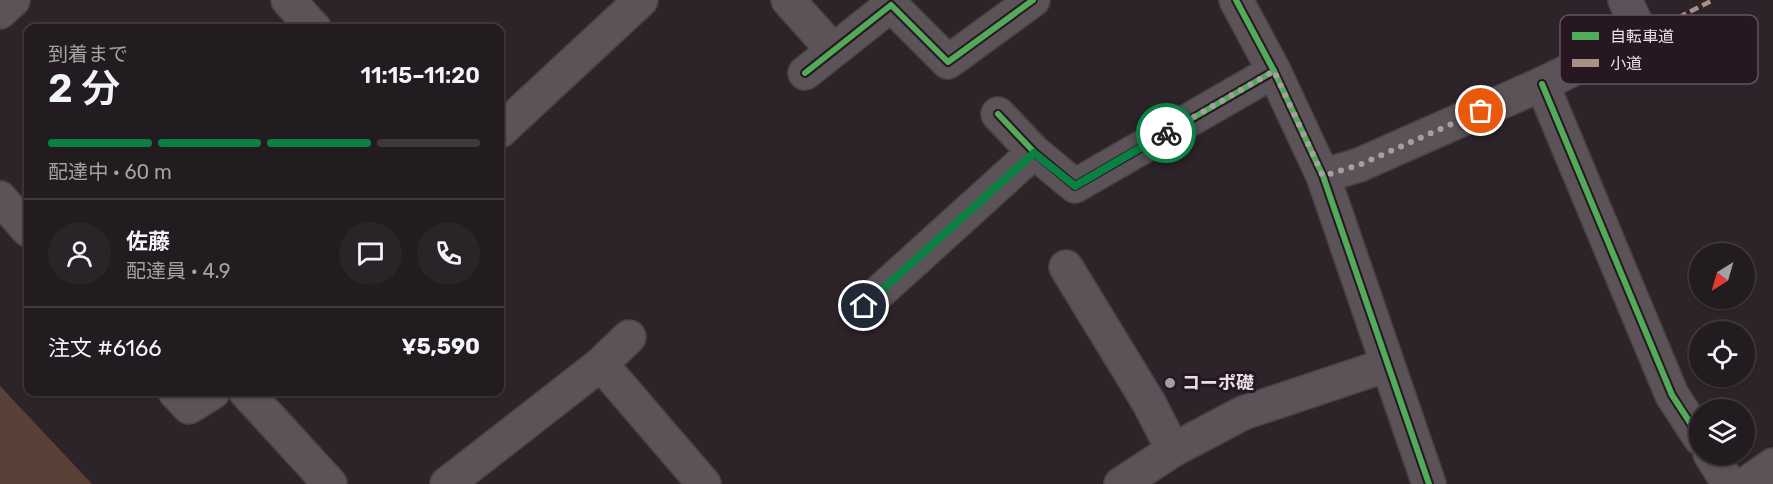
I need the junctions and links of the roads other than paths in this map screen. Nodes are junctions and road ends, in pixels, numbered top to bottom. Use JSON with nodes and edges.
{"nodes":[{"id":1,"x":13,"y":0,"type":"edge"},
{"id":2,"x":288,"y":0,"type":"edge"},
{"id":3,"x":641,"y":0,"type":"edge"},
{"id":4,"x":788,"y":0,"type":"edge"},
{"id":5,"x":1033,"y":0,"type":"edge"},
{"id":6,"x":1236,"y":0,"type":"edge"},
{"id":7,"x":1625,"y":0,"type":"edge"},
{"id":8,"x":0,"y":12,"type":"edge"},
{"id":9,"x":1632,"y":15,"type":"edge"},
{"id":10,"x":310,"y":24,"type":"edge"},
{"id":11,"x":833,"y":50,"type":"junction"},
{"id":12,"x":1274,"y":71,"type":"junction"},
{"id":13,"x":806,"y":73,"type":"dead end"},
{"id":14,"x":1560,"y":75,"type":"edge"},
{"id":15,"x":1542,"y":84,"type":"junction"},
{"id":16,"x":998,"y":114,"type":"dead end"},
{"id":17,"x":504,"y":127,"type":"edge"},
{"id":18,"x":1034,"y":153,"type":"junction"},
{"id":19,"x":1323,"y":176,"type":"junction"},
{"id":20,"x":0,"y":198,"type":"edge"},
{"id":21,"x":24,"y":225,"type":"edge"},
{"id":22,"x":1066,"y":267,"type":"dead end"},
{"id":23,"x":864,"y":306,"type":"dead end"},
{"id":24,"x":629,"y":337,"type":"dead end"},
{"id":25,"x":601,"y":364,"type":"junction"},
{"id":26,"x":1387,"y":365,"type":"junction"},
{"id":27,"x":179,"y":396,"type":"edge"},
{"id":28,"x":207,"y":396,"type":"edge"},
{"id":29,"x":250,"y":396,"type":"edge"},
{"id":30,"x":1689,"y":421,"type":"edge"},
{"id":31,"x":1173,"y":450,"type":"junction"},
{"id":32,"x":1717,"y":465,"type":"edge"},
{"id":33,"x":1773,"y":465,"type":"edge"},
{"id":34,"x":452,"y":483,"type":"edge"},
{"id":35,"x":330,"y":484,"type":"edge"},
{"id":36,"x":704,"y":484,"type":"edge"},
{"id":37,"x":1121,"y":484,"type":"edge"},
{"id":38,"x":1429,"y":484,"type":"edge"},
{"id":39,"x":1729,"y":484,"type":"edge"},
{"id":40,"x":1746,"y":484,"type":"edge"}],
"edges":[{"from":1,"to":8,"type":"street"},
{"from":2,"to":10,"type":"street"},
{"from":3,"to":17,"type":"street"},
{"from":4,"to":11,"type":"street"},
{"from":5,"to":11,"type":"street"},
{"from":6,"to":12,"type":"street"},
{"from":7,"to":9,"type":"street"},
{"from":11,"to":13,"type":"street"},
{"from":12,"to":18,"type":"street"},
{"from":12,"to":19,"type":"street"},
{"from":14,"to":15,"type":"street"},
{"from":15,"to":19,"type":"street"},
{"from":15,"to":30,"type":"street"},
{"from":16,"to":18,"type":"street"},
{"from":18,"to":23,"type":"street"},
{"from":19,"to":26,"type":"street"},
{"from":20,"to":21,"type":"street"},
{"from":22,"to":31,"type":"street"},
{"from":24,"to":25,"type":"street"},
{"from":25,"to":34,"type":"street"},
{"from":25,"to":36,"type":"street"},
{"from":26,"to":31,"type":"street"},
{"from":26,"to":38,"type":"street"},
{"from":27,"to":28,"type":"street"},
{"from":29,"to":35,"type":"street"},
{"from":31,"to":37,"type":"street"},
{"from":32,"to":39,"type":"street"},
{"from":33,"to":40,"type":"street"}]}
